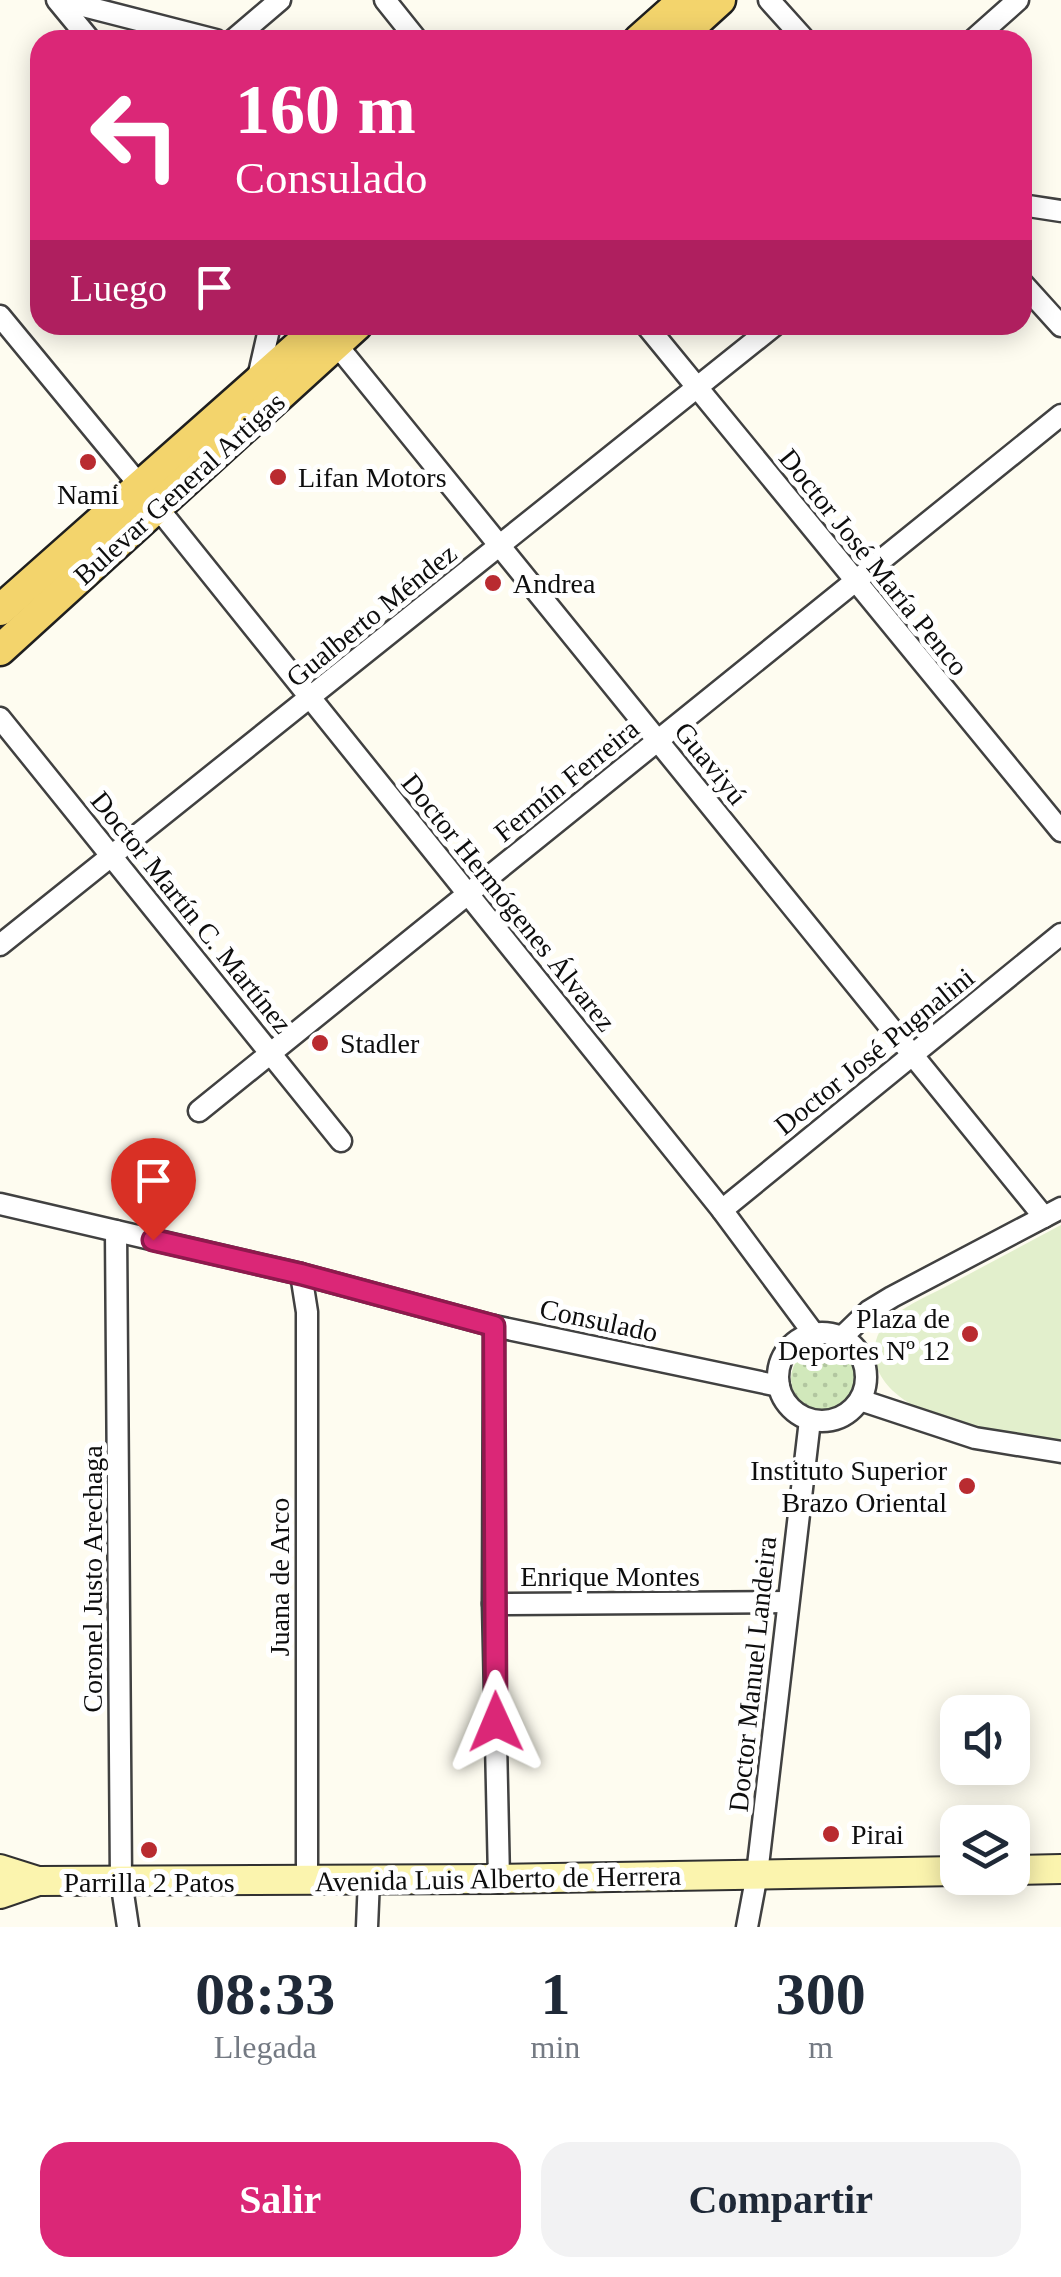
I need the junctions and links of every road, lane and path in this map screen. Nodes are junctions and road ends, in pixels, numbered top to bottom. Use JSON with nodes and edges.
{"nodes":[{"id":1,"x":59,"y":0,"type":"edge"},
{"id":2,"x":280,"y":0,"type":"edge"},
{"id":3,"x":384,"y":0,"type":"edge"},
{"id":4,"x":684,"y":0,"type":"edge"},
{"id":5,"x":720,"y":0,"type":"edge"},
{"id":6,"x":769,"y":0,"type":"edge"},
{"id":7,"x":1018,"y":0,"type":"edge"},
{"id":8,"x":82,"y":30,"type":"edge"},
{"id":9,"x":177,"y":30,"type":"edge"},
{"id":10,"x":246,"y":30,"type":"edge"},
{"id":11,"x":409,"y":30,"type":"edge"},
{"id":12,"x":650,"y":30,"type":"edge"},
{"id":13,"x":687,"y":30,"type":"edge"},
{"id":14,"x":796,"y":30,"type":"edge"},
{"id":15,"x":984,"y":30,"type":"edge"},
{"id":16,"x":1032,"y":207,"type":"edge"},
{"id":17,"x":1061,"y":211,"type":"edge"},
{"id":18,"x":1032,"y":294,"type":"edge"},
{"id":19,"x":0,"y":316,"type":"edge"},
{"id":20,"x":1061,"y":326,"type":"edge"},
{"id":21,"x":268,"y":335,"type":"edge"},
{"id":22,"x":332,"y":335,"type":"edge"},
{"id":23,"x":333,"y":335,"type":"edge"},
{"id":24,"x":341,"y":335,"type":"edge"},
{"id":25,"x":654,"y":335,"type":"edge"},
{"id":26,"x":762,"y":335,"type":"edge"},
{"id":27,"x":257,"y":383,"type":"junction"},
{"id":28,"x":696,"y":388,"type":"junction"},
{"id":29,"x":1061,"y":415,"type":"edge"},
{"id":30,"x":149,"y":497,"type":"junction"},
{"id":31,"x":501,"y":546,"type":"junction"},
{"id":32,"x":854,"y":582,"type":"junction"},
{"id":33,"x":0,"y":610,"type":"edge"},
{"id":34,"x":0,"y":650,"type":"edge"},
{"id":35,"x":310,"y":700,"type":"junction"},
{"id":36,"x":0,"y":718,"type":"edge"},
{"id":37,"x":658,"y":741,"type":"junction"},
{"id":38,"x":1061,"y":831,"type":"edge"},
{"id":39,"x":113,"y":857,"type":"junction"},
{"id":40,"x":468,"y":894,"type":"junction"},
{"id":41,"x":1061,"y":934,"type":"edge"},
{"id":42,"x":0,"y":946,"type":"edge"},
{"id":43,"x":270,"y":1054,"type":"junction"},
{"id":44,"x":912,"y":1054,"type":"junction"},
{"id":45,"x":199,"y":1110,"type":"dead end"},
{"id":46,"x":341,"y":1141,"type":"dead end"},
{"id":47,"x":0,"y":1204,"type":"edge"},
{"id":48,"x":722,"y":1210,"type":"junction"},
{"id":49,"x":1053,"y":1212,"type":"edge"},
{"id":50,"x":116,"y":1231,"type":"junction"},
{"id":51,"x":301,"y":1274,"type":"junction"},
{"id":52,"x":494,"y":1326,"type":"junction"},
{"id":53,"x":814,"y":1334,"type":"junction"},
{"id":54,"x":842,"y":1338,"type":"junction"},
{"id":55,"x":779,"y":1386,"type":"junction"},
{"id":56,"x":860,"y":1400,"type":"junction"},
{"id":57,"x":810,"y":1420,"type":"junction"},
{"id":58,"x":1061,"y":1452,"type":"edge"},
{"id":59,"x":787,"y":1602,"type":"junction"},
{"id":60,"x":493,"y":1604,"type":"junction"},
{"id":61,"x":0,"y":1869,"type":"edge"},
{"id":62,"x":1061,"y":1869,"type":"edge"},
{"id":63,"x":1030,"y":1870,"type":"edge"},
{"id":64,"x":940,"y":1871,"type":"edge"},
{"id":65,"x":758,"y":1874,"type":"junction"},
{"id":66,"x":369,"y":1879,"type":"junction"},
{"id":67,"x":498,"y":1879,"type":"junction"},
{"id":68,"x":121,"y":1880,"type":"junction"},
{"id":69,"x":307,"y":1880,"type":"junction"},
{"id":70,"x":38,"y":1881,"type":"junction"},
{"id":71,"x":0,"y":1894,"type":"edge"},
{"id":72,"x":128,"y":1927,"type":"edge"},
{"id":73,"x":367,"y":1927,"type":"edge"},
{"id":74,"x":747,"y":1927,"type":"edge"}],
"edges":[{"from":1,"to":8,"type":"street"},
{"from":1,"to":9,"type":"street"},
{"from":2,"to":10,"type":"street"},
{"from":3,"to":11,"type":"street"},
{"from":4,"to":12,"type":"main road"},
{"from":5,"to":13,"type":"main road"},
{"from":6,"to":14,"type":"street"},
{"from":7,"to":15,"type":"street"},
{"from":16,"to":17,"type":"street"},
{"from":18,"to":20,"type":"street"},
{"from":19,"to":30,"type":"street","name":"Doctor Hermógenes Álvarez"},
{"from":21,"to":27,"type":"street"},
{"from":22,"to":27,"type":"main road","name":"Bulevar General Artigas"},
{"from":23,"to":30,"type":"main road","name":"Bulevar General Artigas"},
{"from":24,"to":31,"type":"street","name":"Guaviyú"},
{"from":25,"to":28,"type":"street","name":"Doctor José María Penco"},
{"from":26,"to":28,"type":"street","name":"Gualberto Méndez"},
{"from":27,"to":30,"type":"main road","name":"Bulevar General Artigas"},
{"from":28,"to":31,"type":"street","name":"Gualberto Méndez"},
{"from":28,"to":32,"type":"street","name":"Doctor José María Penco"},
{"from":29,"to":32,"type":"street","name":"Fermín Ferreira"},
{"from":30,"to":33,"type":"main road","name":"Bulevar General Artigas"},
{"from":30,"to":34,"type":"main road","name":"Bulevar General Artigas"},
{"from":30,"to":35,"type":"street","name":"Doctor Hermógenes Álvarez"},
{"from":31,"to":35,"type":"street","name":"Gualberto Méndez"},
{"from":31,"to":37,"type":"street","name":"Guaviyú"},
{"from":32,"to":37,"type":"street","name":"Fermín Ferreira"},
{"from":32,"to":38,"type":"street","name":"Doctor José María Penco"},
{"from":35,"to":39,"type":"street","name":"Gualberto Méndez"},
{"from":35,"to":40,"type":"street","name":"Doctor Hermógenes Álvarez"},
{"from":36,"to":39,"type":"street","name":"Doctor Martín C. Martínez"},
{"from":37,"to":40,"type":"street","name":"Fermín Ferreira"},
{"from":37,"to":44,"type":"street","name":"Guaviyú"},
{"from":39,"to":42,"type":"street","name":"Gualberto Méndez"},
{"from":39,"to":43,"type":"street","name":"Doctor Martín C. Martínez"},
{"from":40,"to":43,"type":"street","name":"Fermín Ferreira"},
{"from":40,"to":48,"type":"street","name":"Doctor Hermógenes Álvarez"},
{"from":41,"to":44,"type":"street","name":"Doctor José Pugnalini"},
{"from":43,"to":45,"type":"street","name":"Fermín Ferreira"},
{"from":43,"to":46,"type":"street","name":"Doctor Martín C. Martínez"},
{"from":44,"to":48,"type":"street","name":"Doctor José Pugnalini"},
{"from":44,"to":49,"type":"street","name":"Guaviyú"},
{"from":47,"to":50,"type":"street","name":"Consulado"},
{"from":48,"to":53,"type":"street","name":"Doctor Hermógenes Álvarez"},
{"from":49,"to":54,"type":"street"},
{"from":50,"to":51,"type":"street","name":"Consulado"},
{"from":50,"to":68,"type":"street","name":"Coronel Justo Arechaga"},
{"from":51,"to":52,"type":"street","name":"Consulado"},
{"from":51,"to":69,"type":"street","name":"Juana de Arco"},
{"from":52,"to":55,"type":"street","name":"Consulado"},
{"from":52,"to":60,"type":"street"},
{"from":53,"to":54,"type":"street"},
{"from":53,"to":55,"type":"street"},
{"from":54,"to":56,"type":"street"},
{"from":55,"to":57,"type":"street"},
{"from":56,"to":57,"type":"street"},
{"from":56,"to":58,"type":"street"},
{"from":57,"to":59,"type":"street","name":"Doctor Manuel Landeira"},
{"from":59,"to":60,"type":"street","name":"Enrique Montes"},
{"from":59,"to":65,"type":"street","name":"Doctor Manuel Landeira"},
{"from":60,"to":67,"type":"street"},
{"from":61,"to":70,"type":"main road","name":"Avenida Luis Alberto de Herrera"},
{"from":62,"to":63,"type":"main road"},
{"from":64,"to":65,"type":"main road","name":"Avenida Luis Alberto de Herrera"},
{"from":65,"to":67,"type":"main road","name":"Avenida Luis Alberto de Herrera"},
{"from":65,"to":74,"type":"street","name":"Doctor Manuel Landeira"},
{"from":66,"to":67,"type":"main road","name":"Avenida Luis Alberto de Herrera"},
{"from":66,"to":69,"type":"main road","name":"Avenida Luis Alberto de Herrera"},
{"from":66,"to":73,"type":"street"},
{"from":68,"to":69,"type":"main road","name":"Avenida Luis Alberto de Herrera"},
{"from":68,"to":70,"type":"main road","name":"Avenida Luis Alberto de Herrera"},
{"from":68,"to":72,"type":"street","name":"Coronel Justo Arechaga"},
{"from":70,"to":71,"type":"main road","name":"Avenida Luis Alberto de Herrera"}]}
